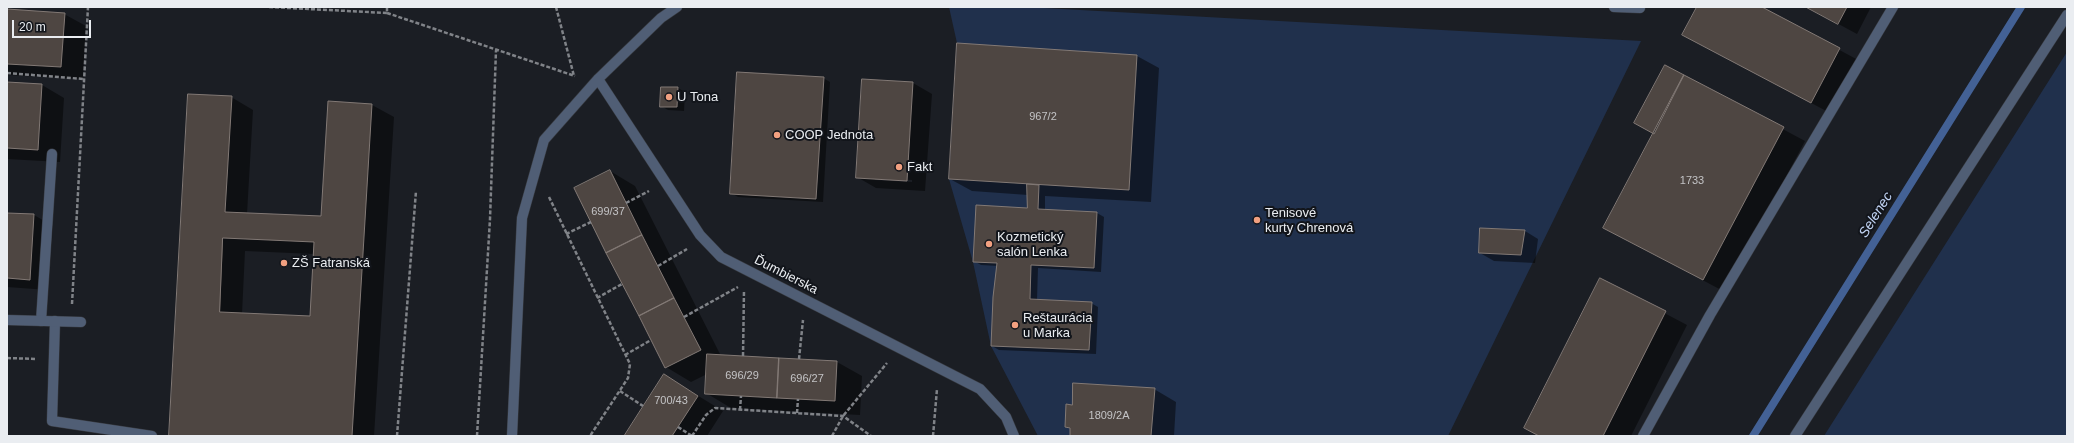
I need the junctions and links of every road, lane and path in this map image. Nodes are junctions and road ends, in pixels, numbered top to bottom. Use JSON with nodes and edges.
{"nodes":[{"id":1,"x":88,"y":7,"type":"edge"},
{"id":2,"x":270,"y":7,"type":"edge"},
{"id":3,"x":342,"y":7,"type":"edge"},
{"id":4,"x":387,"y":7,"type":"edge"},
{"id":5,"x":556,"y":7,"type":"edge"},
{"id":6,"x":677,"y":7,"type":"edge"},
{"id":7,"x":1614,"y":7,"type":"edge"},
{"id":8,"x":1893,"y":7,"type":"edge"},
{"id":9,"x":1640,"y":8,"type":"dead end"},
{"id":10,"x":342,"y":11,"type":"junction"},
{"id":11,"x":387,"y":13,"type":"junction"},
{"id":12,"x":2067,"y":15,"type":"edge"},
{"id":13,"x":496,"y":50,"type":"junction"},
{"id":14,"x":7,"y":73,"type":"edge"},
{"id":15,"x":84,"y":78,"type":"junction"},
{"id":16,"x":598,"y":79,"type":"junction"},
{"id":17,"x":52,"y":154,"type":"dead end"},
{"id":18,"x":655,"y":188,"type":"dead end"},
{"id":19,"x":416,"y":191,"type":"dead end"},
{"id":20,"x":550,"y":191,"type":"dead end"},
{"id":21,"x":626,"y":203,"type":"dead end"},
{"id":22,"x":591,"y":222,"type":"dead end"},
{"id":23,"x":566,"y":234,"type":"junction"},
{"id":24,"x":692,"y":246,"type":"dead end"},
{"id":25,"x":658,"y":266,"type":"dead end"},
{"id":26,"x":622,"y":284,"type":"dead end"},
{"id":27,"x":597,"y":298,"type":"junction"},
{"id":28,"x":804,"y":313,"type":"dead end"},
{"id":29,"x":684,"y":317,"type":"dead end"},
{"id":30,"x":7,"y":320,"type":"edge"},
{"id":31,"x":41,"y":321,"type":"junction"},
{"id":32,"x":55,"y":321,"type":"junction"},
{"id":33,"x":76,"y":322,"type":"joint"},
{"id":34,"x":651,"y":340,"type":"dead end"},
{"id":35,"x":625,"y":355,"type":"junction"},
{"id":36,"x":743,"y":356,"type":"dead end"},
{"id":37,"x":7,"y":358,"type":"edge"},
{"id":38,"x":891,"y":358,"type":"dead end"},
{"id":39,"x":799,"y":359,"type":"dead end"},
{"id":40,"x":54,"y":360,"type":"junction"},
{"id":41,"x":937,"y":381,"type":"dead end"},
{"id":42,"x":620,"y":391,"type":"junction"},
{"id":43,"x":741,"y":396,"type":"dead end"},
{"id":44,"x":798,"y":399,"type":"dead end"},
{"id":45,"x":643,"y":406,"type":"dead end"},
{"id":46,"x":740,"y":410,"type":"junction"},
{"id":47,"x":797,"y":413,"type":"junction"},
{"id":48,"x":843,"y":416,"type":"junction"},
{"id":49,"x":678,"y":427,"type":"dead end"},
{"id":50,"x":152,"y":436,"type":"edge"},
{"id":51,"x":397,"y":436,"type":"edge"},
{"id":52,"x":477,"y":436,"type":"edge"},
{"id":53,"x":512,"y":436,"type":"edge"},
{"id":54,"x":590,"y":436,"type":"edge"},
{"id":55,"x":692,"y":436,"type":"edge"},
{"id":56,"x":832,"y":436,"type":"edge"},
{"id":57,"x":871,"y":436,"type":"edge"},
{"id":58,"x":933,"y":436,"type":"edge"},
{"id":59,"x":1014,"y":436,"type":"edge"},
{"id":60,"x":1643,"y":436,"type":"edge"},
{"id":61,"x":1794,"y":436,"type":"edge"}],
"edges":[{"from":1,"to":15,"type":"path"},
{"from":2,"to":10,"type":"path"},
{"from":3,"to":10,"type":"path"},
{"from":4,"to":11,"type":"path"},
{"from":5,"to":13,"type":"path"},
{"from":6,"to":16,"type":"street"},
{"from":7,"to":9,"type":"street"},
{"from":8,"to":60,"type":"street"},
{"from":10,"to":11,"type":"path"},
{"from":11,"to":13,"type":"path"},
{"from":12,"to":61,"type":"street"},
{"from":13,"to":52,"type":"path"},
{"from":14,"to":15,"type":"path"},
{"from":15,"to":33,"type":"path"},
{"from":16,"to":53,"type":"street"},
{"from":16,"to":59,"type":"street","name":"Ďumbierska"},
{"from":17,"to":31,"type":"street"},
{"from":18,"to":21,"type":"path"},
{"from":19,"to":51,"type":"path"},
{"from":20,"to":23,"type":"path"},
{"from":22,"to":23,"type":"path"},
{"from":23,"to":27,"type":"path"},
{"from":24,"to":25,"type":"path"},
{"from":26,"to":27,"type":"path"},
{"from":27,"to":35,"type":"path"},
{"from":28,"to":39,"type":"path"},
{"from":29,"to":36,"type":"path"},
{"from":30,"to":31,"type":"street"},
{"from":31,"to":32,"type":"street"},
{"from":32,"to":33,"type":"street"},
{"from":32,"to":40,"type":"street"},
{"from":34,"to":35,"type":"path"},
{"from":35,"to":42,"type":"path"},
{"from":37,"to":40,"type":"path"},
{"from":38,"to":48,"type":"path"},
{"from":40,"to":50,"type":"street"},
{"from":41,"to":58,"type":"path"},
{"from":42,"to":45,"type":"path"},
{"from":42,"to":54,"type":"path"},
{"from":43,"to":46,"type":"path"},
{"from":44,"to":47,"type":"path"},
{"from":46,"to":47,"type":"path"},
{"from":46,"to":55,"type":"path"},
{"from":47,"to":48,"type":"path"},
{"from":48,"to":56,"type":"path"},
{"from":48,"to":57,"type":"path"},
{"from":49,"to":55,"type":"path"}]}
